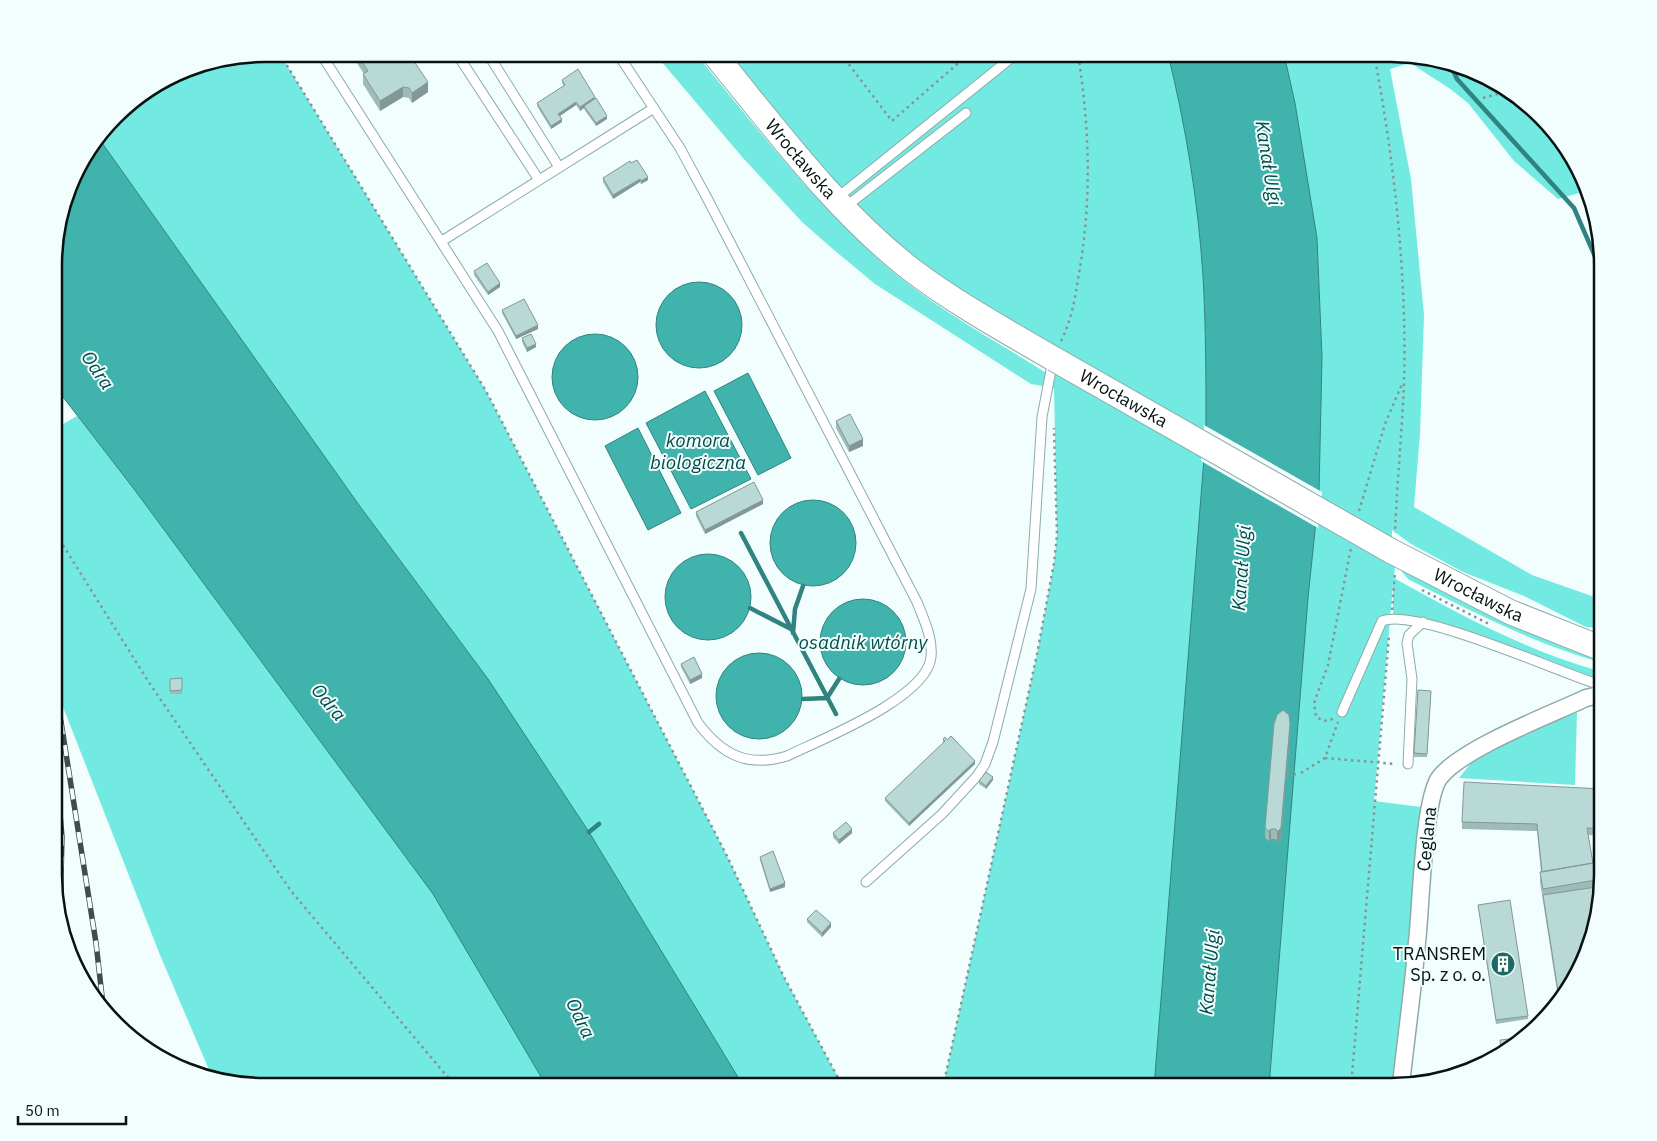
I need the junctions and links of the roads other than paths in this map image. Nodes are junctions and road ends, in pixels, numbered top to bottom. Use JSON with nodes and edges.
{"nodes":[{"id":1,"x":326,"y":62,"type":"edge"},
{"id":2,"x":463,"y":62,"type":"edge"},
{"id":3,"x":493,"y":62,"type":"edge"},
{"id":4,"x":623,"y":62,"type":"edge"},
{"id":5,"x":721,"y":62,"type":"edge"},
{"id":6,"x":1007,"y":62,"type":"edge"},
{"id":7,"x":654,"y":108,"type":"junction"},
{"id":8,"x":966,"y":113,"type":"dead end"},
{"id":9,"x":559,"y":167,"type":"junction"},
{"id":10,"x":539,"y":180,"type":"junction"},
{"id":11,"x":839,"y":204,"type":"junction"},
{"id":12,"x":442,"y":241,"type":"junction"},
{"id":13,"x":1055,"y":354,"type":"junction"},
{"id":14,"x":1423,"y":622,"type":"junction"},
{"id":15,"x":1594,"y":645,"type":"edge"},
{"id":16,"x":1594,"y":683,"type":"edge"},
{"id":17,"x":1594,"y":696,"type":"edge"},
{"id":18,"x":1342,"y":712,"type":"road end"},
{"id":19,"x":1408,"y":764,"type":"road end"},
{"id":20,"x":866,"y":882,"type":"dead end"},
{"id":21,"x":1402,"y":1078,"type":"edge"}],
"edges":[{"from":1,"to":12,"type":"lane"},
{"from":2,"to":10,"type":"lane"},
{"from":3,"to":9,"type":"lane"},
{"from":4,"to":7,"type":"lane"},
{"from":5,"to":11,"type":"main road","name":"Wrocławska"},
{"from":6,"to":11,"type":"lane"},
{"from":7,"to":9,"type":"lane"},
{"from":7,"to":12,"type":"lane"},
{"from":8,"to":11,"type":"lane"},
{"from":9,"to":10,"type":"lane"},
{"from":10,"to":12,"type":"lane"},
{"from":11,"to":13,"type":"main road","name":"Wrocławska"},
{"from":13,"to":15,"type":"main road","name":"Wrocławska","bridge":true},
{"from":13,"to":20,"type":"lane"},
{"from":14,"to":16,"type":"lane"},
{"from":14,"to":18,"type":"lane"},
{"from":14,"to":19,"type":"lane"},
{"from":17,"to":21,"type":"street","name":"Ceglana"}]}
